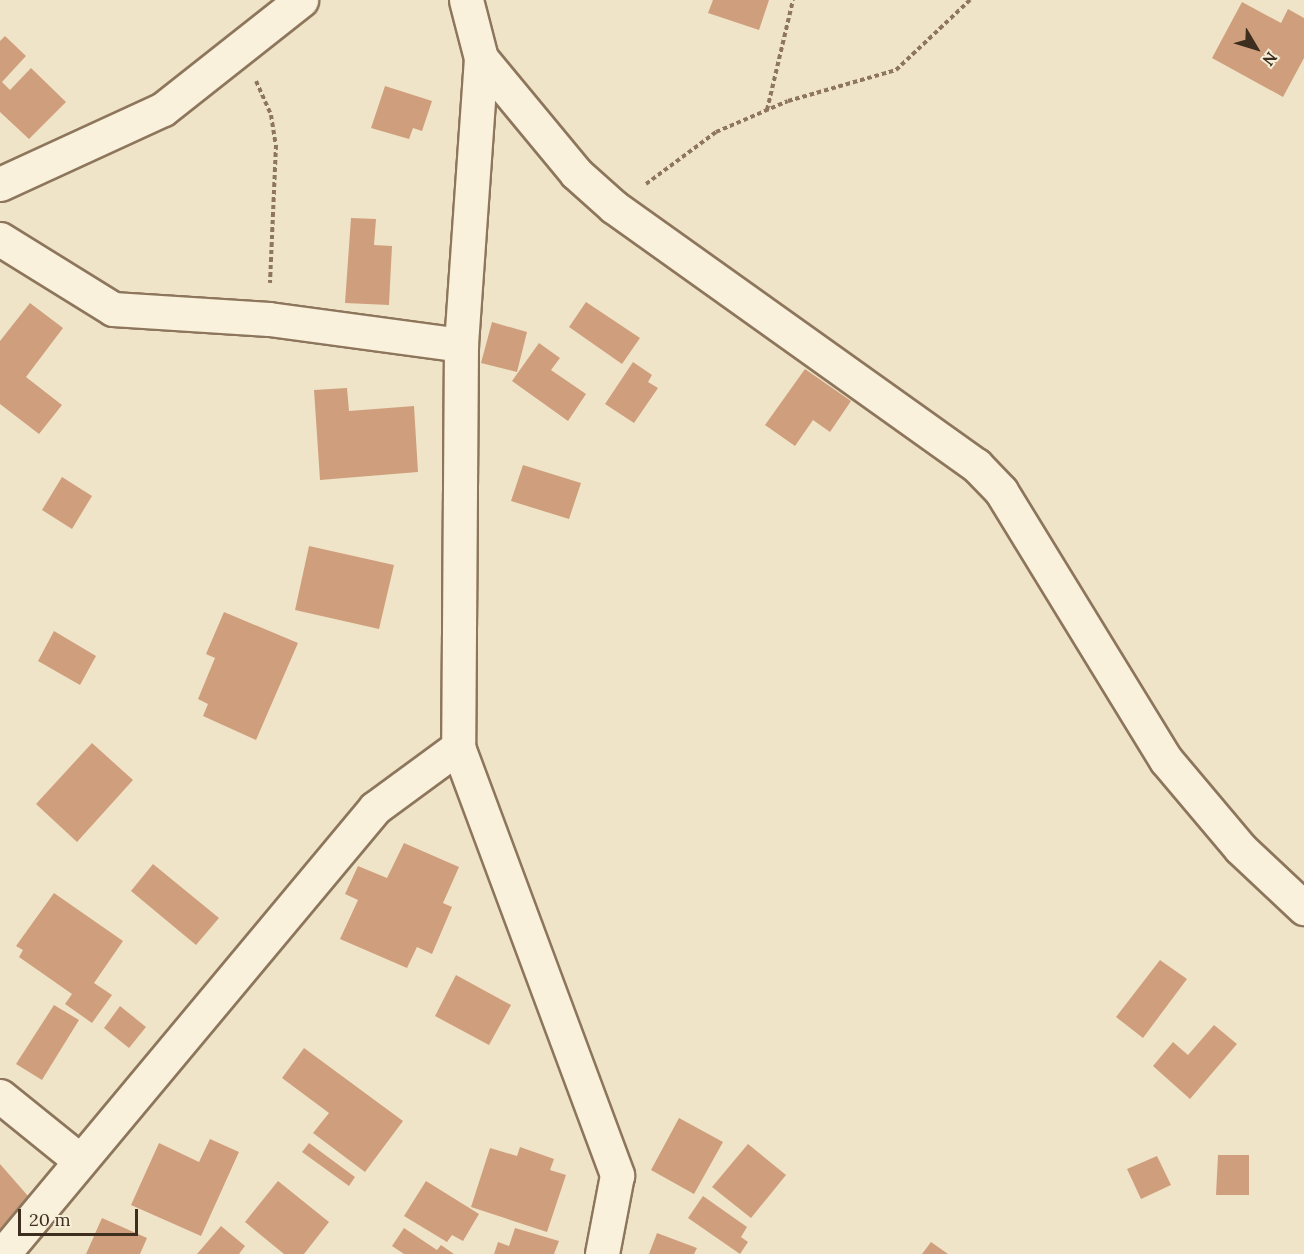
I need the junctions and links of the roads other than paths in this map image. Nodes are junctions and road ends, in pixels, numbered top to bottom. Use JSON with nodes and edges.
{"nodes":[{"id":1,"x":301,"y":0,"type":"edge"},
{"id":2,"x":466,"y":0,"type":"edge"},
{"id":3,"x":482,"y":58,"type":"junction"},
{"id":4,"x":0,"y":184,"type":"edge"},
{"id":5,"x":0,"y":240,"type":"edge"},
{"id":6,"x":461,"y":345,"type":"junction"},
{"id":7,"x":458,"y":747,"type":"junction"},
{"id":8,"x":1304,"y":908,"type":"edge"},
{"id":9,"x":0,"y":1096,"type":"edge"},
{"id":10,"x":78,"y":1159,"type":"junction"},
{"id":11,"x":3,"y":1254,"type":"edge"},
{"id":12,"x":602,"y":1254,"type":"edge"}],
"edges":[{"from":1,"to":4,"type":"street"},
{"from":2,"to":3,"type":"street"},
{"from":3,"to":6,"type":"street"},
{"from":3,"to":8,"type":"street"},
{"from":5,"to":6,"type":"street"},
{"from":6,"to":7,"type":"street"},
{"from":7,"to":10,"type":"street"},
{"from":7,"to":12,"type":"street"},
{"from":9,"to":10,"type":"street"},
{"from":10,"to":11,"type":"street"}]}
